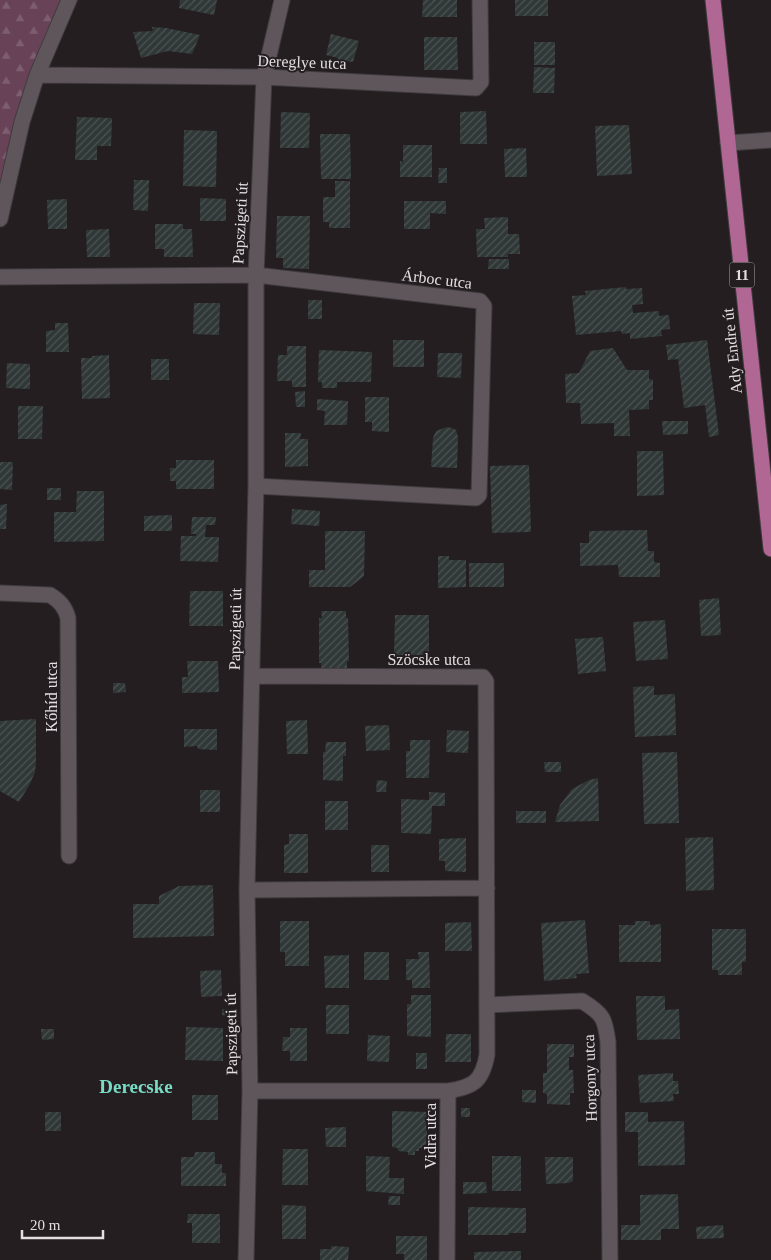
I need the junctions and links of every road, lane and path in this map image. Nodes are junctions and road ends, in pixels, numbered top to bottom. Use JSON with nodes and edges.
{"nodes":[{"id":1,"x":69,"y":0,"type":"edge"},
{"id":2,"x":282,"y":0,"type":"edge"},
{"id":3,"x":480,"y":0,"type":"edge"},
{"id":4,"x":713,"y":0,"type":"edge"},
{"id":5,"x":37,"y":75,"type":"junction"},
{"id":6,"x":264,"y":77,"type":"junction"},
{"id":7,"x":771,"y":140,"type":"edge"},
{"id":8,"x":728,"y":143,"type":"junction"},
{"id":9,"x":0,"y":218,"type":"edge"},
{"id":10,"x":256,"y":275,"type":"junction"},
{"id":11,"x":0,"y":277,"type":"edge"},
{"id":12,"x":256,"y":486,"type":"junction"},
{"id":13,"x":771,"y":549,"type":"edge"},
{"id":14,"x":0,"y":594,"type":"edge"},
{"id":15,"x":252,"y":676,"type":"junction"},
{"id":16,"x":69,"y":856,"type":"dead end"},
{"id":17,"x":487,"y":888,"type":"junction"},
{"id":18,"x":247,"y":890,"type":"junction"},
{"id":19,"x":487,"y":1005,"type":"junction"},
{"id":20,"x":250,"y":1090,"type":"junction"},
{"id":21,"x":448,"y":1091,"type":"junction"},
{"id":22,"x":246,"y":1260,"type":"edge"},
{"id":23,"x":447,"y":1260,"type":"edge"},
{"id":24,"x":610,"y":1260,"type":"edge"}],
"edges":[{"from":1,"to":5,"type":"street"},
{"from":2,"to":6,"type":"street","name":"Papszigeti út"},
{"from":3,"to":6,"type":"street","name":"Dereglye utca"},
{"from":4,"to":8,"type":"main road","name":"Ady Endre út","number":"11"},
{"from":5,"to":6,"type":"street","name":"Dereglye utca"},
{"from":5,"to":9,"type":"street"},
{"from":6,"to":10,"type":"street","name":"Papszigeti út"},
{"from":7,"to":8,"type":"street"},
{"from":8,"to":13,"type":"main road","name":"Ady Endre út","number":"11"},
{"from":10,"to":11,"type":"street","name":"Árboc utca"},
{"from":10,"to":12,"type":"street","name":"Papszigeti út"},
{"from":10,"to":12,"type":"street","name":"Árboc utca"},
{"from":12,"to":15,"type":"street","name":"Papszigeti út"},
{"from":14,"to":16,"type":"street","name":"Kőhíd utca"},
{"from":15,"to":17,"type":"street","name":"Szöcske utca"},
{"from":15,"to":18,"type":"street","name":"Papszigeti út"},
{"from":17,"to":18,"type":"street"},
{"from":17,"to":19,"type":"street","name":"Szöcske utca"},
{"from":18,"to":20,"type":"street","name":"Papszigeti út"},
{"from":19,"to":21,"type":"street","name":"Vidra utca"},
{"from":19,"to":24,"type":"street","name":"Horgony utca"},
{"from":20,"to":21,"type":"street"},
{"from":20,"to":22,"type":"street","name":"Papszigeti út"},
{"from":21,"to":23,"type":"street","name":"Vidra utca"}]}
